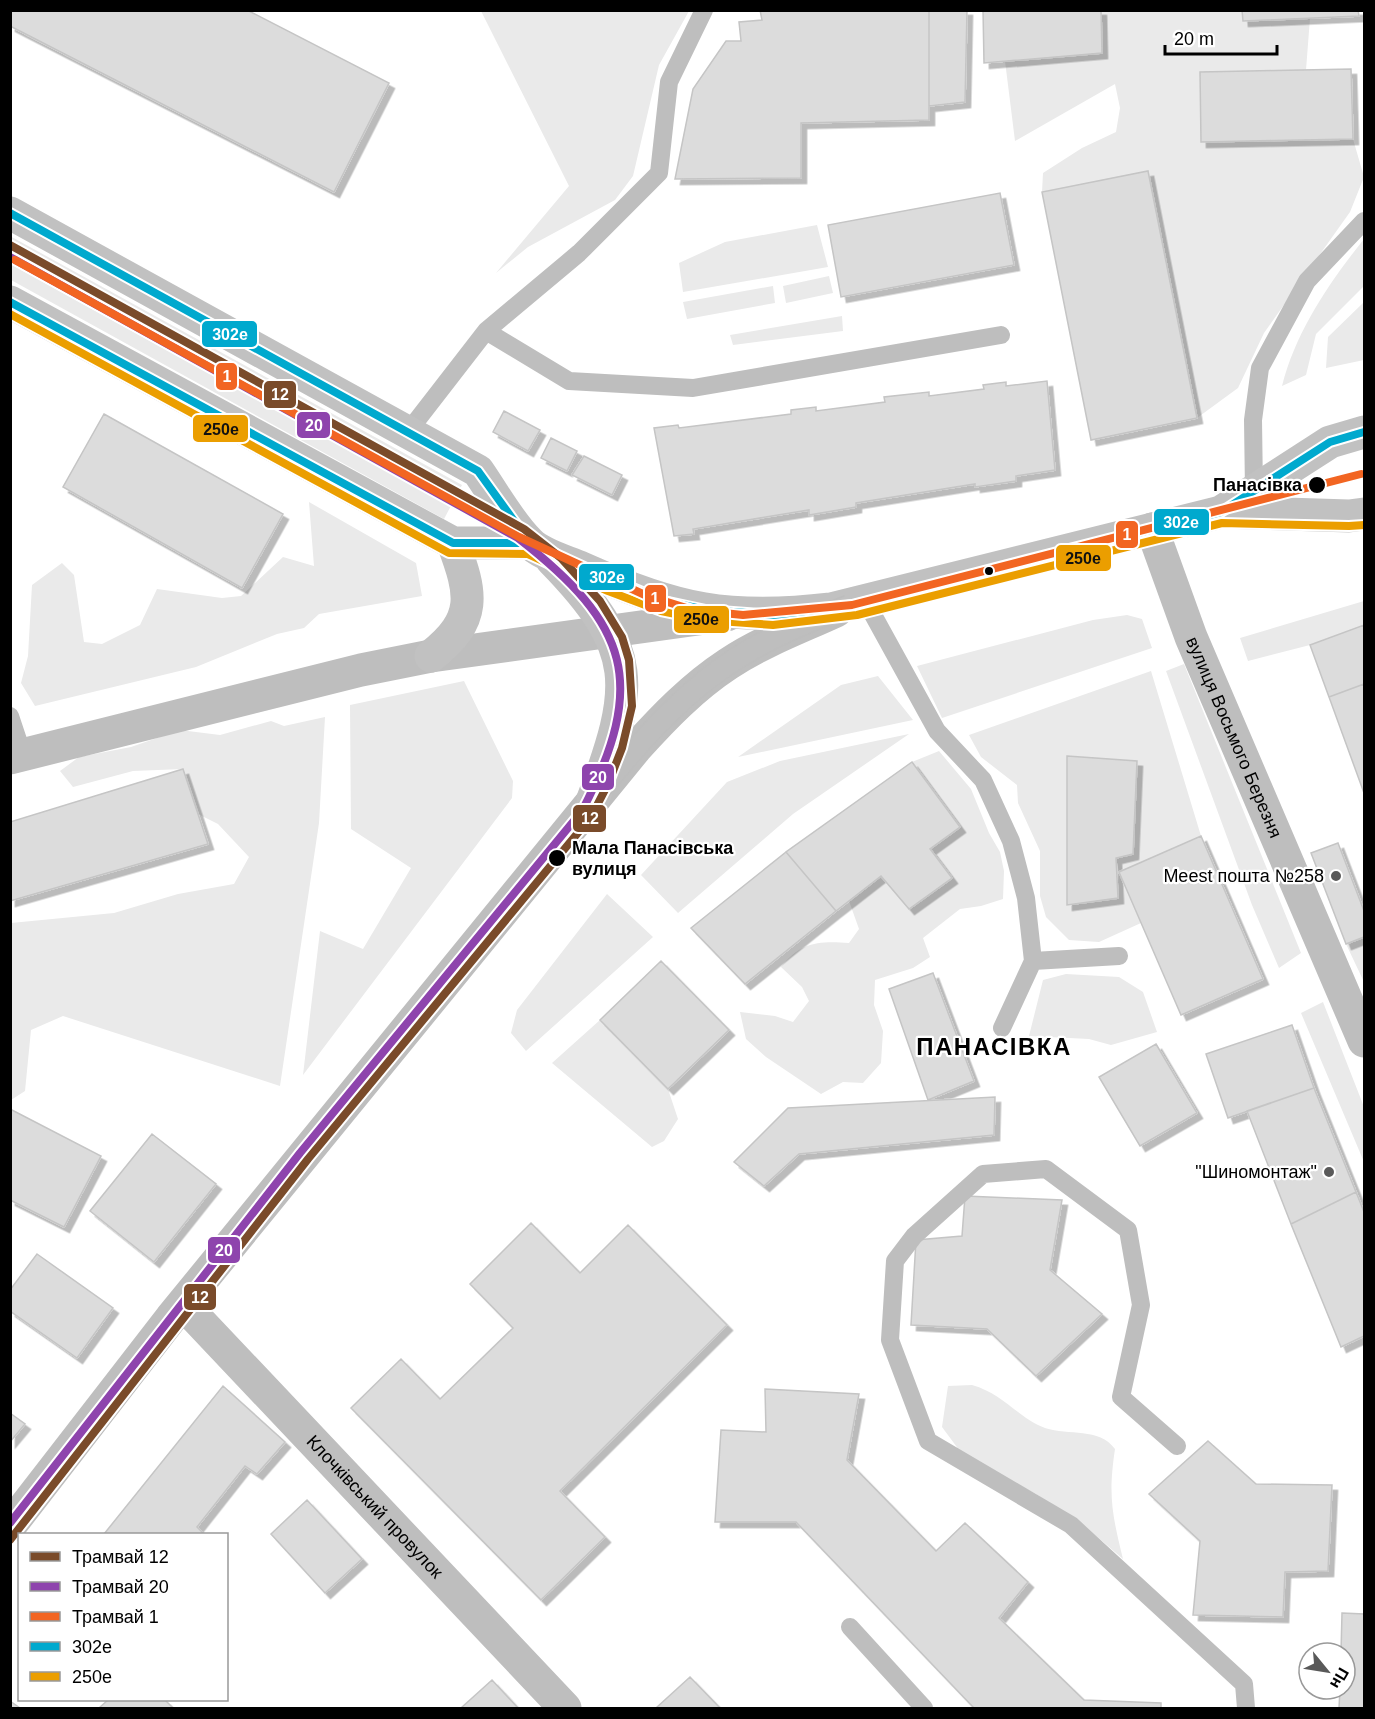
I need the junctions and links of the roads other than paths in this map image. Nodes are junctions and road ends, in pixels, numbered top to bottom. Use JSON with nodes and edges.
{"nodes":[{"id":1,"x":704,"y":10,"type":"edge"},
{"id":2,"x":10,"y":213,"type":"edge"},
{"id":3,"x":1365,"y":221,"type":"edge"},
{"id":4,"x":10,"y":302,"type":"edge"},
{"id":5,"x":486,"y":331,"type":"junction"},
{"id":6,"x":1001,"y":335,"type":"dead end"},
{"id":7,"x":1365,"y":432,"type":"edge"},
{"id":8,"x":407,"y":434,"type":"junction"},
{"id":9,"x":1254,"y":491,"type":"junction"},
{"id":10,"x":1221,"y":512,"type":"junction"},
{"id":11,"x":1365,"y":513,"type":"edge"},
{"id":12,"x":1152,"y":529,"type":"junction"},
{"id":13,"x":453,"y":543,"type":"junction"},
{"id":14,"x":536,"y":547,"type":"junction"},
{"id":15,"x":856,"y":605,"type":"junction"},
{"id":16,"x":735,"y":614,"type":"junction"},
{"id":17,"x":608,"y":631,"type":"junction"},
{"id":18,"x":430,"y":656,"type":"junction"},
{"id":19,"x":10,"y":716,"type":"edge"},
{"id":20,"x":17,"y":757,"type":"edge"},
{"id":21,"x":593,"y":799,"type":"junction"},
{"id":22,"x":1119,"y":956,"type":"dead end"},
{"id":23,"x":1033,"y":961,"type":"junction"},
{"id":24,"x":1002,"y":1028,"type":"dead end"},
{"id":25,"x":1365,"y":1041,"type":"edge"},
{"id":26,"x":183,"y":1304,"type":"junction"},
{"id":27,"x":1177,"y":1446,"type":"dead end"},
{"id":28,"x":10,"y":1526,"type":"edge"},
{"id":29,"x":850,"y":1627,"type":"dead end"},
{"id":30,"x":565,"y":1708,"type":"edge"},
{"id":31,"x":924,"y":1708,"type":"edge"},
{"id":32,"x":1246,"y":1708,"type":"edge"}],
"edges":[{"from":1,"to":5,"type":"lane"},
{"from":2,"to":8,"type":"main road"},
{"from":3,"to":9,"type":"lane"},
{"from":4,"to":13,"type":"main road"},
{"from":5,"to":6,"type":"lane"},
{"from":5,"to":8,"type":"lane"},
{"from":7,"to":9,"type":"main road"},
{"from":8,"to":14,"type":"main road"},
{"from":9,"to":10,"type":"main road"},
{"from":10,"to":11,"type":"main road"},
{"from":10,"to":12,"type":"main road"},
{"from":12,"to":15,"type":"main road"},
{"from":12,"to":25,"type":"street","name":"вулиця Восьмого Березня"},
{"from":13,"to":14,"type":"main road"},
{"from":13,"to":18,"type":"main road"},
{"from":14,"to":16,"type":"main road"},
{"from":14,"to":17,"type":"main road"},
{"from":15,"to":16,"type":"main road"},
{"from":15,"to":21,"type":"street"},
{"from":15,"to":23,"type":"lane"},
{"from":16,"to":17,"type":"street"},
{"from":17,"to":18,"type":"street"},
{"from":17,"to":21,"type":"main road"},
{"from":18,"to":20,"type":"street"},
{"from":19,"to":20,"type":"lane"},
{"from":21,"to":26,"type":"street"},
{"from":22,"to":23,"type":"lane"},
{"from":23,"to":24,"type":"lane"},
{"from":26,"to":28,"type":"street"},
{"from":26,"to":30,"type":"street","name":"Клочківський провулок"},
{"from":27,"to":32,"type":"lane"},
{"from":29,"to":31,"type":"lane"}]}
